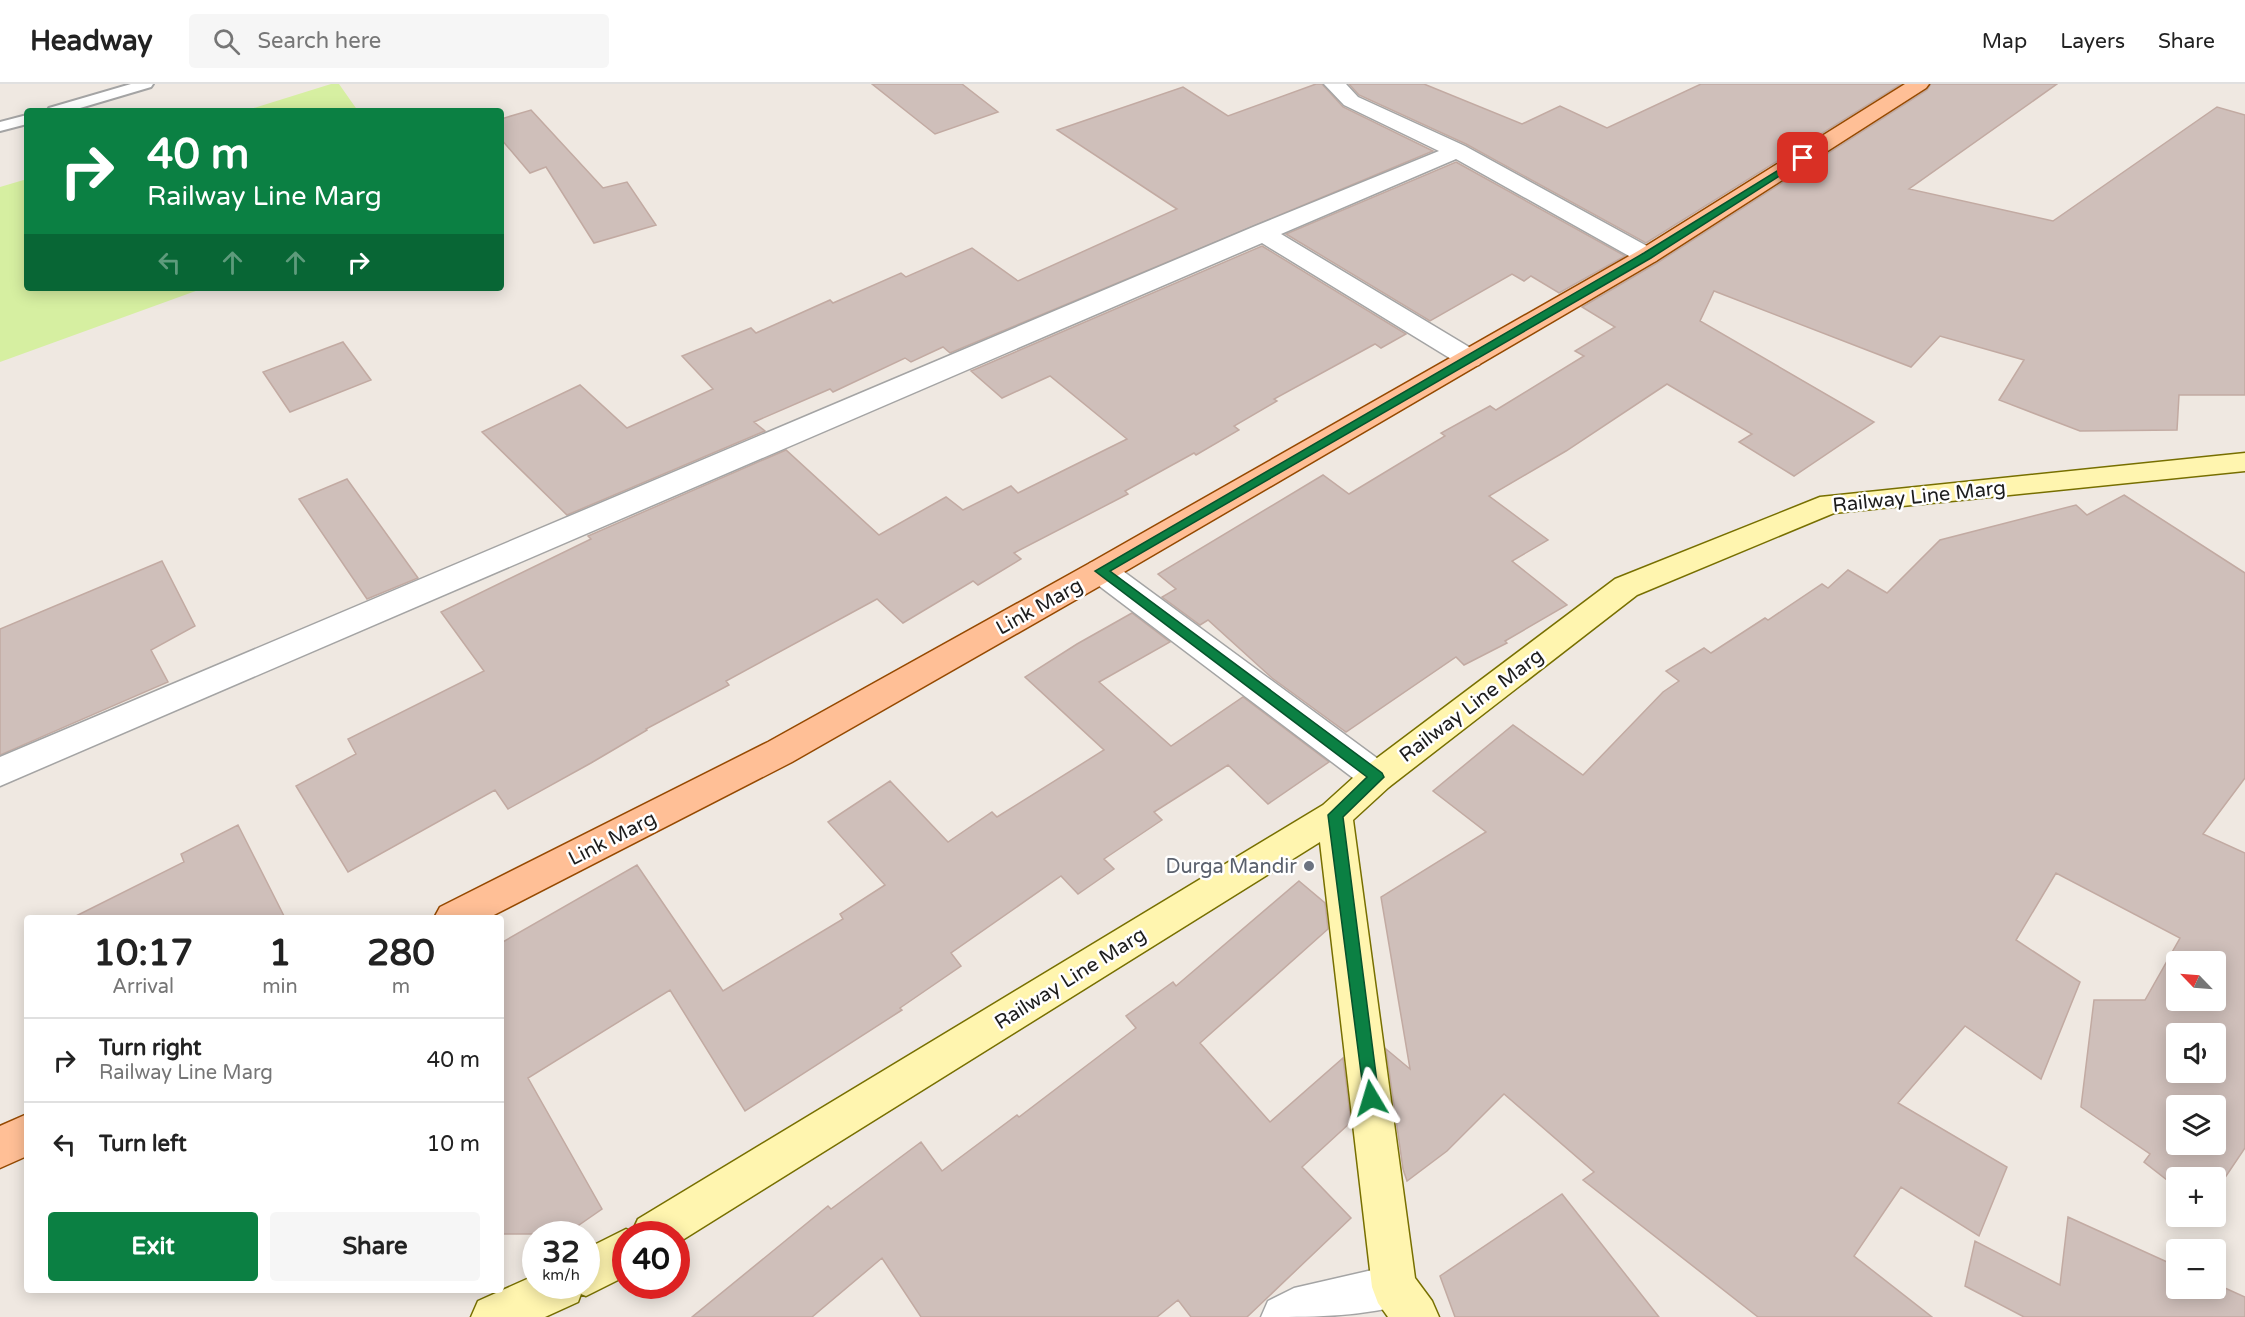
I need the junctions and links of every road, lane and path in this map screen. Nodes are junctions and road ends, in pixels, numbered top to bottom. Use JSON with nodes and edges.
{"nodes":[{"id":1,"x":146,"y":84,"type":"edge"},
{"id":2,"x":1334,"y":84,"type":"edge"},
{"id":3,"x":1919,"y":84,"type":"edge"},
{"id":4,"x":64,"y":108,"type":"edge"},
{"id":5,"x":24,"y":120,"type":"edge"},
{"id":6,"x":0,"y":127,"type":"edge"},
{"id":7,"x":1457,"y":151,"type":"junction"},
{"id":8,"x":1261,"y":232,"type":"junction"},
{"id":9,"x":1647,"y":256,"type":"junction"},
{"id":10,"x":1470,"y":359,"type":"junction"},
{"id":11,"x":2245,"y":462,"type":"edge"},
{"id":12,"x":1101,"y":571,"type":"junction"},
{"id":13,"x":0,"y":772,"type":"edge"},
{"id":14,"x":1377,"y":777,"type":"junction"},
{"id":15,"x":1335,"y":815,"type":"junction"},
{"id":16,"x":459,"y":915,"type":"edge"},
{"id":17,"x":24,"y":1136,"type":"edge"},
{"id":18,"x":0,"y":1148,"type":"edge"},
{"id":19,"x":674,"y":1221,"type":"edge"},
{"id":20,"x":533,"y":1299,"type":"edge"},
{"id":21,"x":1405,"y":1302,"type":"edge"},
{"id":22,"x":494,"y":1317,"type":"edge"},
{"id":23,"x":1284,"y":1317,"type":"edge"}],
"edges":[{"from":1,"to":4,"type":"lane"},
{"from":2,"to":7,"type":"street"},
{"from":3,"to":9,"type":"main road","name":"Link Marg"},
{"from":5,"to":6,"type":"lane"},
{"from":7,"to":8,"type":"street"},
{"from":7,"to":9,"type":"street"},
{"from":8,"to":10,"type":"street"},
{"from":8,"to":13,"type":"street"},
{"from":9,"to":10,"type":"main road","name":"Link Marg"},
{"from":10,"to":12,"type":"main road","name":"Link Marg"},
{"from":11,"to":14,"type":"main road","name":"Railway Line Marg"},
{"from":12,"to":14,"type":"street"},
{"from":12,"to":16,"type":"main road","name":"Link Marg"},
{"from":14,"to":15,"type":"main road","name":"Railway Line Marg"},
{"from":15,"to":19,"type":"main road","name":"Railway Line Marg"},
{"from":15,"to":21,"type":"main road"},
{"from":17,"to":18,"type":"main road"},
{"from":20,"to":22,"type":"main road"},
{"from":21,"to":23,"type":"street"}]}
